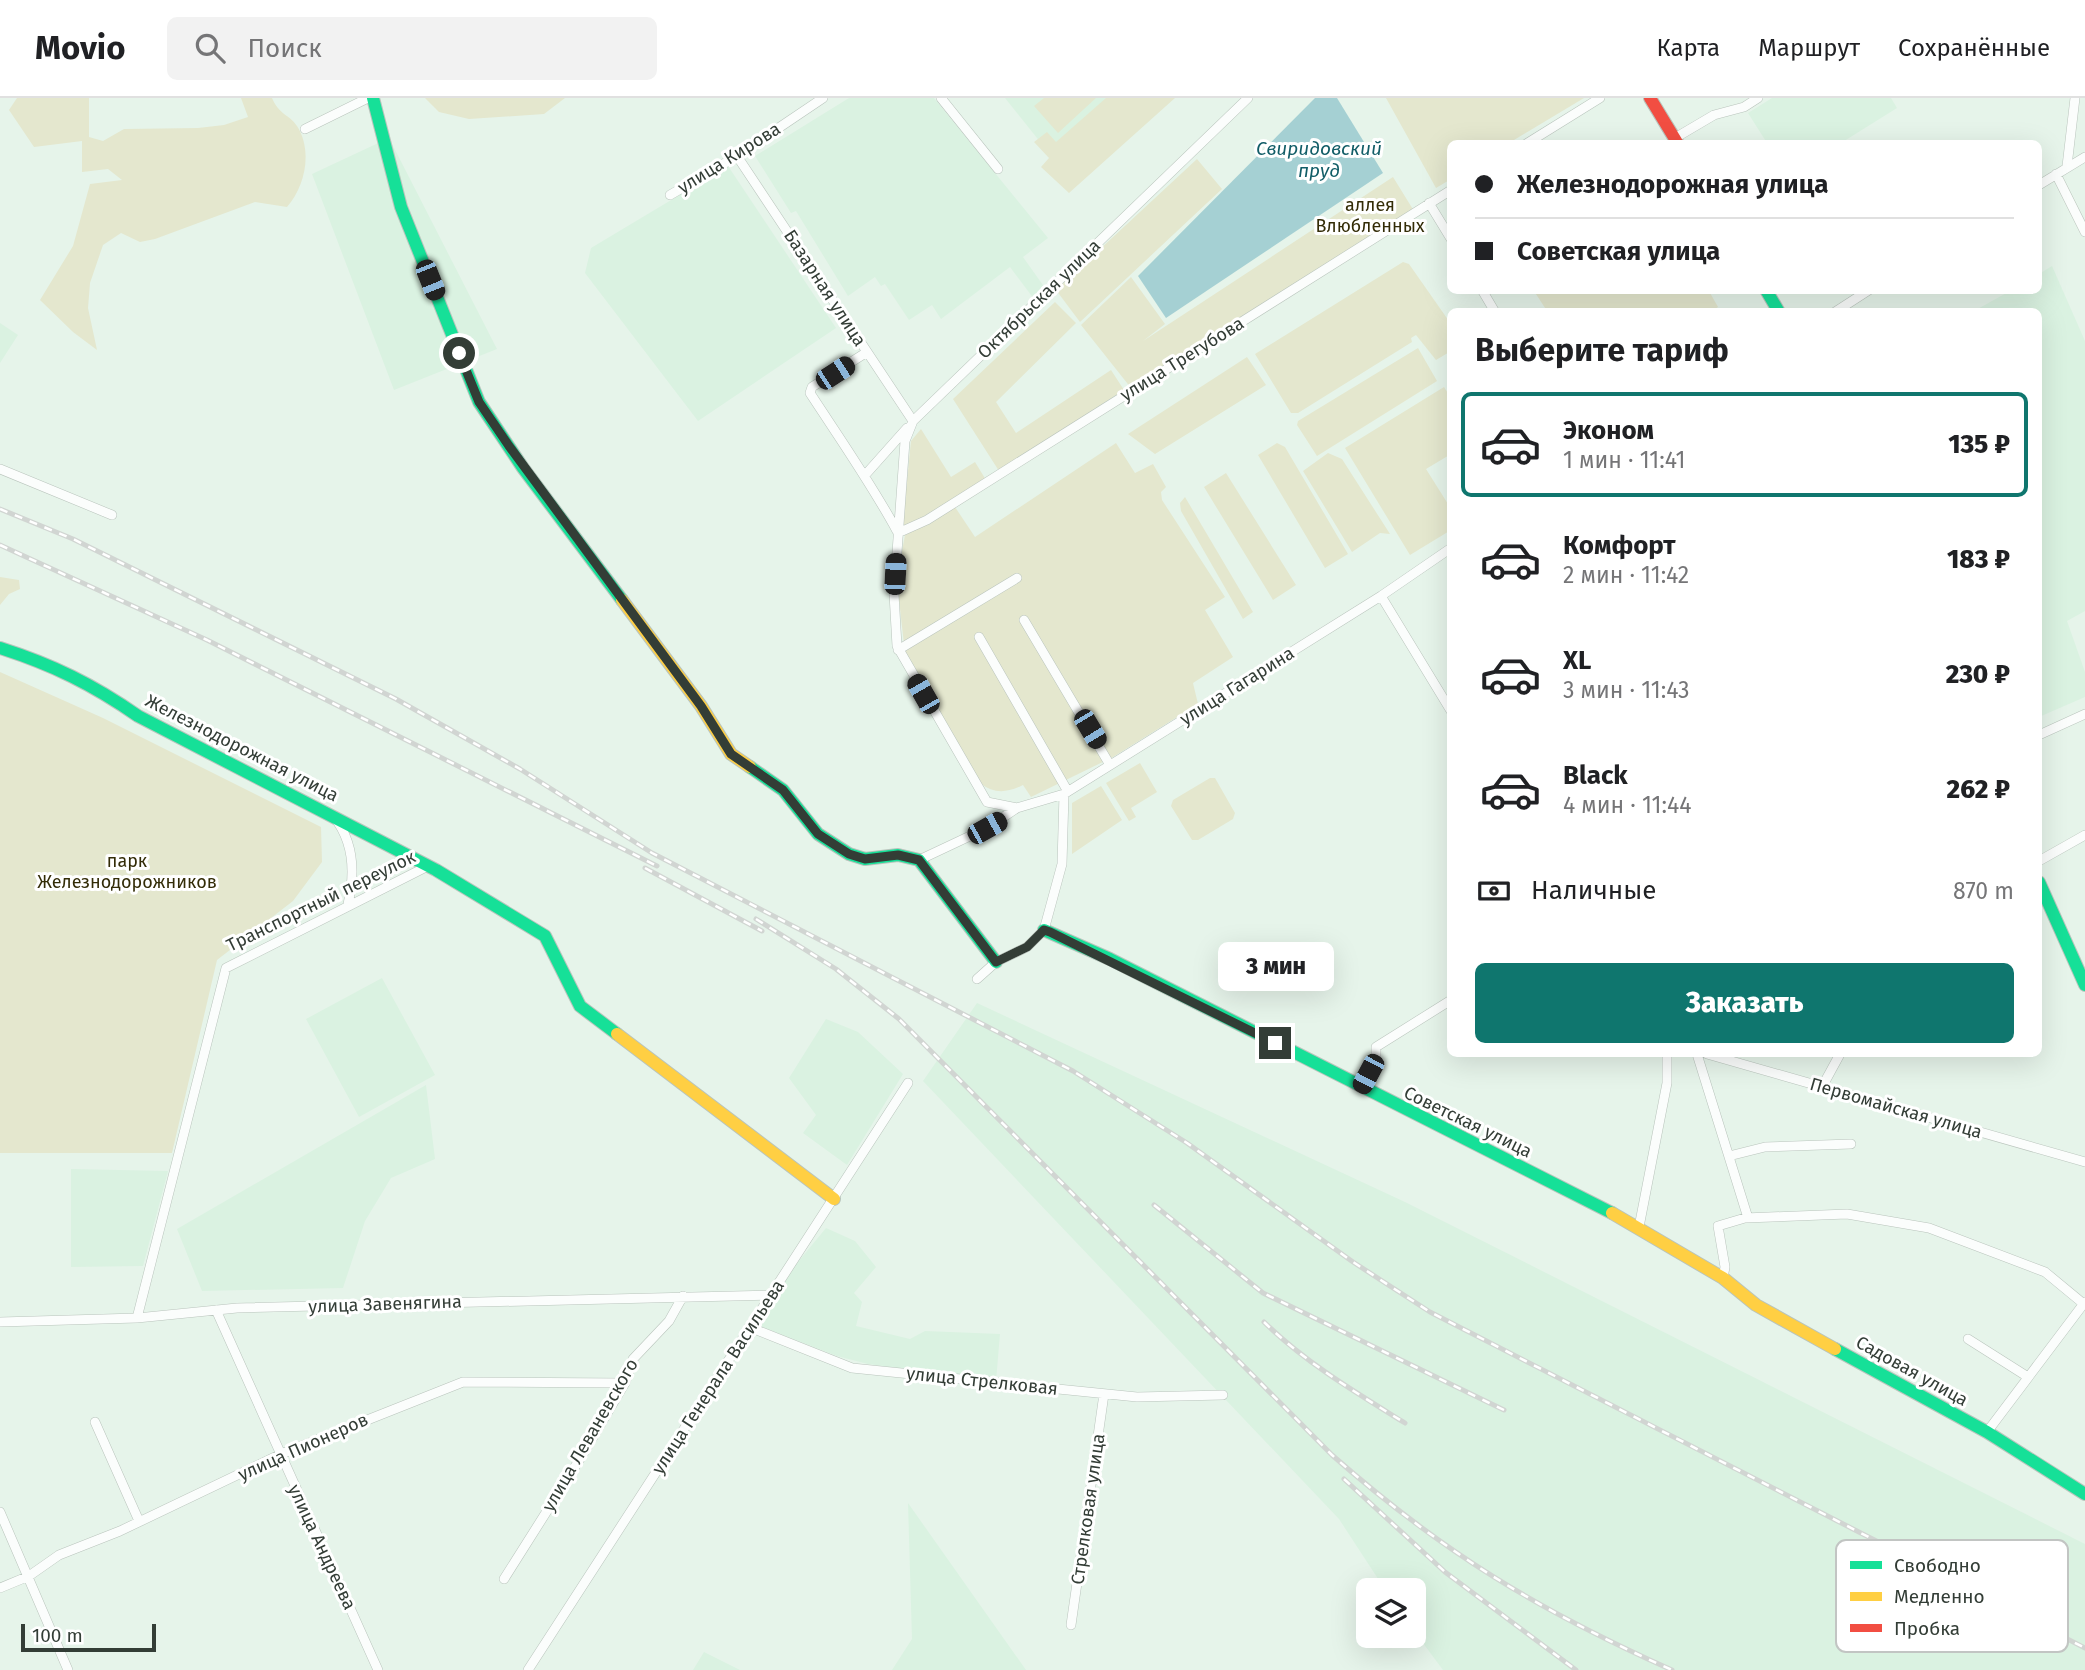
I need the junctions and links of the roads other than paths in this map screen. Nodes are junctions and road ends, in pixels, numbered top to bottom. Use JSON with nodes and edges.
{"nodes":[{"id":1,"x":368,"y":98,"type":"edge"},
{"id":2,"x":373,"y":98,"type":"edge"},
{"id":3,"x":823,"y":98,"type":"edge"},
{"id":4,"x":941,"y":98,"type":"edge"},
{"id":5,"x":1248,"y":98,"type":"edge"},
{"id":6,"x":1600,"y":98,"type":"edge"},
{"id":7,"x":1650,"y":98,"type":"edge"},
{"id":8,"x":1759,"y":98,"type":"edge"},
{"id":9,"x":2075,"y":98,"type":"edge"},
{"id":10,"x":305,"y":129,"type":"dead end"},
{"id":11,"x":1532,"y":140,"type":"edge"},
{"id":12,"x":1675,"y":140,"type":"edge"},
{"id":13,"x":1677,"y":140,"type":"edge"},
{"id":14,"x":737,"y":156,"type":"junction"},
{"id":15,"x":2085,"y":157,"type":"edge"},
{"id":16,"x":2067,"y":166,"type":"junction"},
{"id":17,"x":998,"y":169,"type":"dead end"},
{"id":18,"x":2056,"y":174,"type":"junction"},
{"id":19,"x":2042,"y":183,"type":"edge"},
{"id":20,"x":1447,"y":192,"type":"edge"},
{"id":21,"x":670,"y":195,"type":"dead end"},
{"id":22,"x":1429,"y":203,"type":"junction"},
{"id":23,"x":1447,"y":232,"type":"edge"},
{"id":24,"x":2085,"y":232,"type":"edge"},
{"id":25,"x":1863,"y":294,"type":"edge"},
{"id":26,"x":1841,"y":308,"type":"edge"},
{"id":27,"x":867,"y":352,"type":"junction"},
{"id":28,"x":913,"y":421,"type":"junction"},
{"id":29,"x":0,"y":469,"type":"edge"},
{"id":30,"x":866,"y":474,"type":"junction"},
{"id":31,"x":112,"y":515,"type":"dead end"},
{"id":32,"x":898,"y":533,"type":"junction"},
{"id":33,"x":1447,"y":551,"type":"edge"},
{"id":34,"x":1017,"y":578,"type":"dead end"},
{"id":35,"x":1381,"y":596,"type":"junction"},
{"id":36,"x":1024,"y":620,"type":"dead end"},
{"id":37,"x":979,"y":637,"type":"dead end"},
{"id":38,"x":0,"y":648,"type":"edge"},
{"id":39,"x":898,"y":650,"type":"junction"},
{"id":40,"x":1447,"y":704,"type":"edge"},
{"id":41,"x":2085,"y":714,"type":"edge"},
{"id":42,"x":2042,"y":734,"type":"edge"},
{"id":43,"x":1110,"y":765,"type":"junction"},
{"id":44,"x":1066,"y":792,"type":"junction"},
{"id":45,"x":1017,"y":808,"type":"junction"},
{"id":46,"x":330,"y":813,"type":"junction"},
{"id":47,"x":2085,"y":835,"type":"edge"},
{"id":48,"x":2042,"y":858,"type":"edge"},
{"id":49,"x":919,"y":860,"type":"junction"},
{"id":50,"x":428,"y":866,"type":"junction"},
{"id":51,"x":2042,"y":889,"type":"edge"},
{"id":52,"x":348,"y":904,"type":"junction"},
{"id":53,"x":1044,"y":930,"type":"junction"},
{"id":54,"x":996,"y":962,"type":"junction"},
{"id":55,"x":977,"y":979,"type":"dead end"},
{"id":56,"x":2085,"y":985,"type":"edge"},
{"id":57,"x":1447,"y":1003,"type":"edge"},
{"id":58,"x":1667,"y":1057,"type":"edge"},
{"id":59,"x":1698,"y":1057,"type":"edge"},
{"id":60,"x":1717,"y":1057,"type":"edge"},
{"id":61,"x":1838,"y":1057,"type":"edge"},
{"id":62,"x":908,"y":1083,"type":"dead end"},
{"id":63,"x":1822,"y":1087,"type":"junction"},
{"id":64,"x":1360,"y":1088,"type":"junction"},
{"id":65,"x":1851,"y":1144,"type":"dead end"},
{"id":66,"x":1729,"y":1156,"type":"junction"},
{"id":67,"x":2085,"y":1162,"type":"edge"},
{"id":68,"x":834,"y":1199,"type":"junction"},
{"id":69,"x":1748,"y":1218,"type":"junction"},
{"id":70,"x":1639,"y":1227,"type":"junction"},
{"id":71,"x":1723,"y":1278,"type":"junction"},
{"id":72,"x":770,"y":1295,"type":"junction"},
{"id":73,"x":683,"y":1296,"type":"junction"},
{"id":74,"x":2085,"y":1304,"type":"edge"},
{"id":75,"x":216,"y":1310,"type":"junction"},
{"id":76,"x":137,"y":1318,"type":"junction"},
{"id":77,"x":0,"y":1322,"type":"edge"},
{"id":78,"x":749,"y":1327,"type":"junction"},
{"id":79,"x":1968,"y":1339,"type":"dead end"},
{"id":80,"x":2028,"y":1377,"type":"junction"},
{"id":81,"x":625,"y":1383,"type":"junction"},
{"id":82,"x":1104,"y":1394,"type":"junction"},
{"id":83,"x":1223,"y":1395,"type":"dead end"},
{"id":84,"x":95,"y":1422,"type":"dead end"},
{"id":85,"x":1987,"y":1432,"type":"junction"},
{"id":86,"x":279,"y":1455,"type":"junction"},
{"id":87,"x":2085,"y":1494,"type":"edge"},
{"id":88,"x":0,"y":1512,"type":"edge"},
{"id":89,"x":139,"y":1521,"type":"junction"},
{"id":90,"x":29,"y":1576,"type":"junction"},
{"id":91,"x":504,"y":1579,"type":"dead end"},
{"id":92,"x":0,"y":1588,"type":"edge"},
{"id":93,"x":1071,"y":1625,"type":"dead end"},
{"id":94,"x":68,"y":1670,"type":"edge"},
{"id":95,"x":378,"y":1670,"type":"edge"},
{"id":96,"x":528,"y":1670,"type":"edge"}],
"edges":[{"from":1,"to":10,"type":"street"},
{"from":2,"to":49,"type":"street"},
{"from":3,"to":14,"type":"street","name":"улица Кирова"},
{"from":4,"to":17,"type":"street"},
{"from":5,"to":28,"type":"street","name":"Октябрьская улица"},
{"from":6,"to":11,"type":"street"},
{"from":7,"to":12,"type":"street"},
{"from":8,"to":13,"type":"street"},
{"from":9,"to":16,"type":"street"},
{"from":14,"to":21,"type":"street","name":"улица Кирова"},
{"from":14,"to":27,"type":"street","name":"Базарная улица"},
{"from":15,"to":16,"type":"street"},
{"from":16,"to":18,"type":"street"},
{"from":18,"to":19,"type":"street"},
{"from":18,"to":24,"type":"street"},
{"from":20,"to":22,"type":"street","name":"улица Трегубова"},
{"from":22,"to":23,"type":"street"},
{"from":22,"to":32,"type":"street","name":"улица Трегубова"},
{"from":25,"to":26,"type":"street"},
{"from":27,"to":28,"type":"street","name":"Базарная улица"},
{"from":27,"to":30,"type":"street"},
{"from":28,"to":30,"type":"street","name":"Октябрьская улица"},
{"from":28,"to":32,"type":"street"},
{"from":29,"to":31,"type":"street"},
{"from":30,"to":32,"type":"street"},
{"from":32,"to":39,"type":"street"},
{"from":33,"to":35,"type":"street","name":"улица Гагарина"},
{"from":34,"to":39,"type":"street"},
{"from":35,"to":40,"type":"street"},
{"from":35,"to":43,"type":"street","name":"улица Гагарина"},
{"from":36,"to":43,"type":"street"},
{"from":37,"to":44,"type":"street"},
{"from":38,"to":46,"type":"street","name":"Железнодорожная улица"},
{"from":39,"to":45,"type":"street"},
{"from":41,"to":42,"type":"street"},
{"from":43,"to":44,"type":"street","name":"улица Гагарина"},
{"from":44,"to":45,"type":"street","name":"улица Гагарина"},
{"from":44,"to":53,"type":"street"},
{"from":45,"to":49,"type":"street","name":"улица Гагарина"},
{"from":46,"to":50,"type":"street","name":"Железнодорожная улица"},
{"from":46,"to":52,"type":"street"},
{"from":47,"to":48,"type":"street"},
{"from":49,"to":54,"type":"street"},
{"from":50,"to":52,"type":"street","name":"Транспортный переулок"},
{"from":50,"to":68,"type":"street","name":"Транспортный переулок"},
{"from":51,"to":56,"type":"street"},
{"from":52,"to":76,"type":"street","name":"Транспортный переулок"},
{"from":53,"to":54,"type":"street"},
{"from":53,"to":64,"type":"street","name":"Советская улица"},
{"from":54,"to":55,"type":"street"},
{"from":57,"to":64,"type":"street"},
{"from":58,"to":70,"type":"street"},
{"from":59,"to":66,"type":"street"},
{"from":60,"to":63,"type":"street","name":"Первомайская улица"},
{"from":61,"to":63,"type":"street"},
{"from":62,"to":68,"type":"street","name":"улица Генерала Васильева"},
{"from":63,"to":67,"type":"street","name":"Первомайская улица"},
{"from":64,"to":70,"type":"street","name":"Советская улица"},
{"from":65,"to":66,"type":"street"},
{"from":66,"to":69,"type":"street"},
{"from":68,"to":72,"type":"street","name":"улица Генерала Васильева"},
{"from":69,"to":71,"type":"street"},
{"from":69,"to":74,"type":"street"},
{"from":70,"to":71,"type":"street","name":"Советская улица"},
{"from":71,"to":85,"type":"street","name":"Садовая улица"},
{"from":72,"to":73,"type":"street","name":"улица Завенягина"},
{"from":72,"to":78,"type":"street","name":"улица Генерала Васильева"},
{"from":73,"to":75,"type":"street","name":"улица Завенягина"},
{"from":73,"to":81,"type":"street","name":"улица Леваневского"},
{"from":74,"to":80,"type":"street"},
{"from":75,"to":76,"type":"street","name":"улица Завенягина"},
{"from":75,"to":86,"type":"street","name":"улица Андреева"},
{"from":76,"to":77,"type":"street","name":"улица Завенягина"},
{"from":78,"to":82,"type":"street","name":"улица Стрелковая"},
{"from":78,"to":96,"type":"street","name":"улица Генерала Васильева"},
{"from":79,"to":80,"type":"street"},
{"from":80,"to":85,"type":"street"},
{"from":81,"to":86,"type":"street","name":"улица Пионеров"},
{"from":81,"to":91,"type":"street","name":"улица Леваневского"},
{"from":82,"to":83,"type":"street","name":"улица Стрелковая"},
{"from":82,"to":93,"type":"street","name":"Стрелковая улица"},
{"from":84,"to":89,"type":"street"},
{"from":85,"to":87,"type":"street","name":"Садовая улица"},
{"from":86,"to":89,"type":"street","name":"улица Пионеров"},
{"from":86,"to":95,"type":"street","name":"улица Андреева"},
{"from":88,"to":90,"type":"street"},
{"from":89,"to":90,"type":"street","name":"улица Пионеров"},
{"from":90,"to":92,"type":"street","name":"улица Пионеров"},
{"from":90,"to":94,"type":"street"}]}
